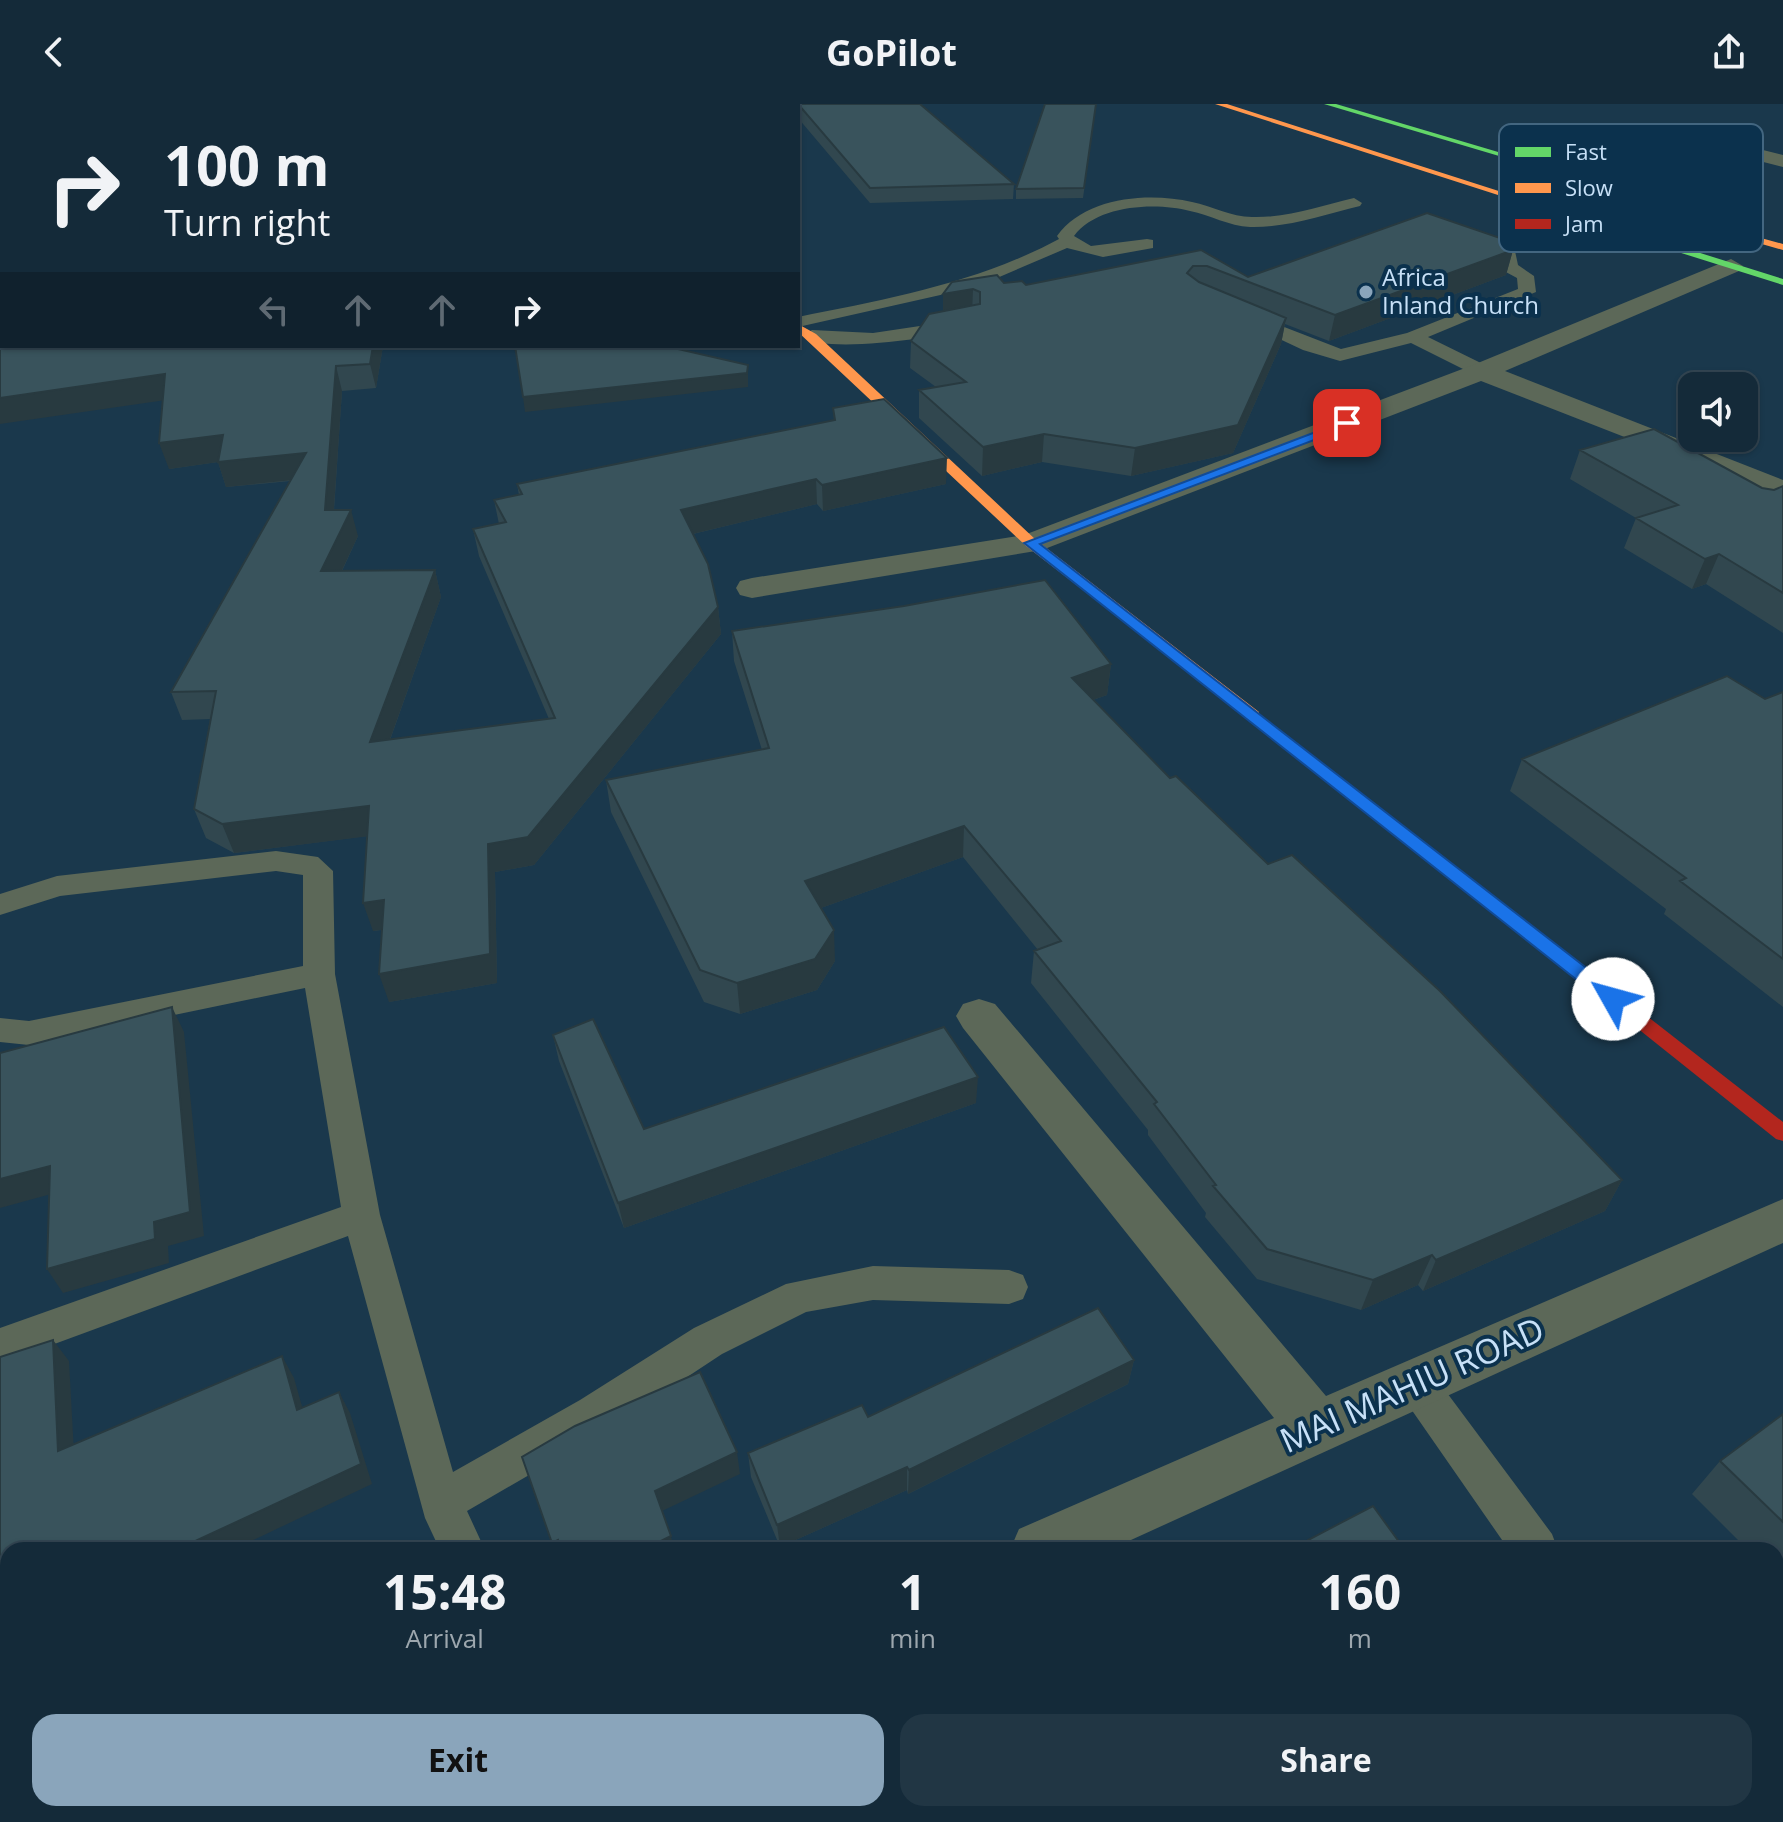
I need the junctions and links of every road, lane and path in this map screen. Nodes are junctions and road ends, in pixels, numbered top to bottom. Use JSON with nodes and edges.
{"nodes":[{"id":1,"x":1219,"y":104,"type":"edge"},
{"id":2,"x":1245,"y":104,"type":"edge"},
{"id":3,"x":1328,"y":104,"type":"edge"},
{"id":4,"x":1309,"y":109,"type":"dead end"},
{"id":5,"x":1499,"y":152,"type":"edge"},
{"id":6,"x":1763,"y":156,"type":"edge"},
{"id":7,"x":1783,"y":161,"type":"edge"},
{"id":8,"x":1499,"y":164,"type":"edge"},
{"id":9,"x":1499,"y":181,"type":"edge"},
{"id":10,"x":1499,"y":193,"type":"edge"},
{"id":11,"x":1354,"y":203,"type":"dead end"},
{"id":12,"x":1763,"y":227,"type":"edge"},
{"id":13,"x":1783,"y":233,"type":"edge"},
{"id":14,"x":1460,"y":234,"type":"edge"},
{"id":15,"x":1067,"y":241,"type":"junction"},
{"id":16,"x":1763,"y":241,"type":"edge"},
{"id":17,"x":1147,"y":244,"type":"dead end"},
{"id":18,"x":1783,"y":247,"type":"edge"},
{"id":19,"x":1687,"y":252,"type":"edge"},
{"id":20,"x":1731,"y":252,"type":"edge"},
{"id":21,"x":1731,"y":266,"type":"junction"},
{"id":22,"x":1783,"y":268,"type":"edge"},
{"id":23,"x":1783,"y":282,"type":"edge"},
{"id":24,"x":1223,"y":310,"type":"edge"},
{"id":25,"x":971,"y":324,"type":"edge"},
{"id":26,"x":803,"y":328,"type":"edge"},
{"id":27,"x":1413,"y":337,"type":"junction"},
{"id":28,"x":1482,"y":371,"type":"junction"},
{"id":29,"x":1783,"y":490,"type":"edge"},
{"id":30,"x":1031,"y":543,"type":"junction"},
{"id":31,"x":752,"y":588,"type":"dead end"},
{"id":32,"x":0,"y":905,"type":"edge"},
{"id":33,"x":319,"y":974,"type":"junction"},
{"id":34,"x":979,"y":1016,"type":"dead end"},
{"id":35,"x":0,"y":1030,"type":"edge"},
{"id":36,"x":1783,"y":1133,"type":"edge"},
{"id":37,"x":361,"y":1215,"type":"junction"},
{"id":38,"x":1783,"y":1220,"type":"edge"},
{"id":39,"x":1009,"y":1287,"type":"dead end"},
{"id":40,"x":0,"y":1346,"type":"edge"},
{"id":41,"x":1416,"y":1383,"type":"junction"},
{"id":42,"x":1317,"y":1428,"type":"junction"},
{"id":43,"x":440,"y":1503,"type":"junction"},
{"id":44,"x":459,"y":1542,"type":"edge"},
{"id":45,"x":1059,"y":1542,"type":"edge"},
{"id":46,"x":1530,"y":1542,"type":"edge"}],
"edges":[{"from":1,"to":10,"type":"main road"},
{"from":2,"to":9,"type":"main road"},
{"from":3,"to":5,"type":"main road"},
{"from":4,"to":8,"type":"main road"},
{"from":6,"to":7,"type":"street"},
{"from":11,"to":15,"type":"lane"},
{"from":12,"to":13,"type":"main road"},
{"from":14,"to":27,"type":"lane"},
{"from":15,"to":17,"type":"lane"},
{"from":15,"to":26,"type":"lane"},
{"from":16,"to":18,"type":"main road"},
{"from":19,"to":21,"type":"main road"},
{"from":20,"to":22,"type":"main road"},
{"from":21,"to":23,"type":"main road"},
{"from":21,"to":28,"type":"street"},
{"from":24,"to":27,"type":"lane"},
{"from":25,"to":26,"type":"lane"},
{"from":26,"to":30,"type":"main road"},
{"from":27,"to":28,"type":"lane"},
{"from":28,"to":29,"type":"street"},
{"from":28,"to":30,"type":"street"},
{"from":30,"to":31,"type":"street"},
{"from":30,"to":36,"type":"main road"},
{"from":32,"to":33,"type":"lane"},
{"from":33,"to":35,"type":"lane"},
{"from":33,"to":37,"type":"lane"},
{"from":34,"to":42,"type":"street"},
{"from":37,"to":40,"type":"lane"},
{"from":37,"to":43,"type":"lane"},
{"from":38,"to":41,"type":"street","name":"MAI MAHIU ROAD"},
{"from":39,"to":43,"type":"lane"},
{"from":41,"to":42,"type":"street","name":"MAI MAHIU ROAD"},
{"from":41,"to":46,"type":"lane"},
{"from":42,"to":45,"type":"street","name":"MAI MAHIU ROAD"},
{"from":43,"to":44,"type":"lane"}]}
